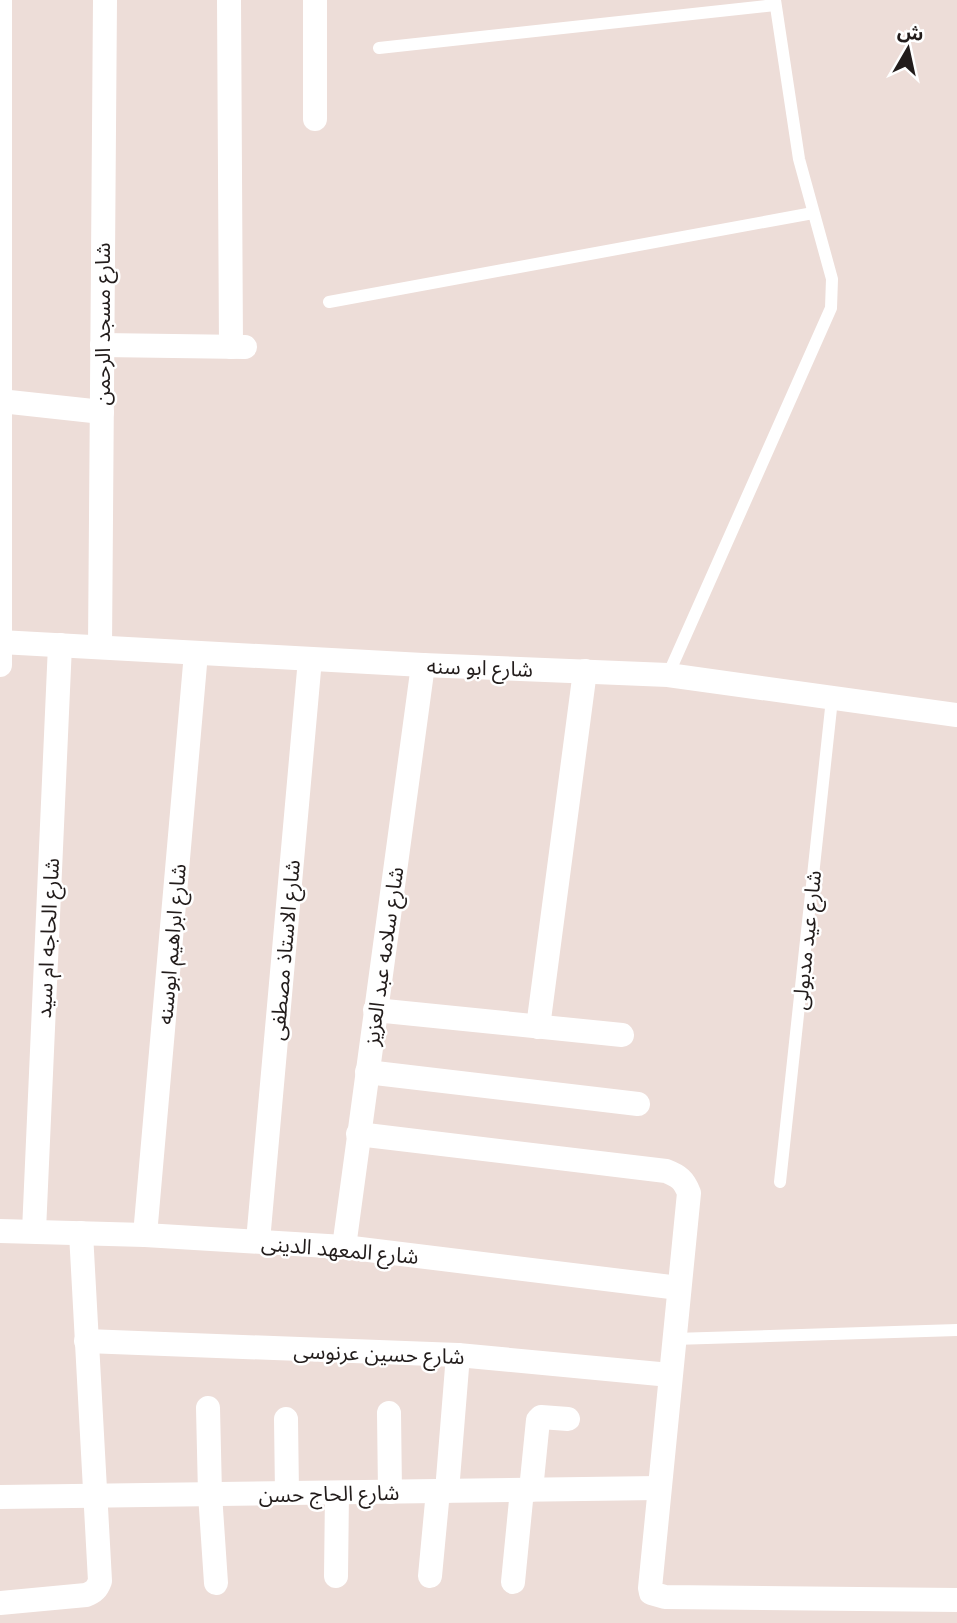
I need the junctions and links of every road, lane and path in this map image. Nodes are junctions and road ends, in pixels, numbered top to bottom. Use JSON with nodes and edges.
{"nodes":[{"id":1,"x":1,"y":0,"type":"edge"},
{"id":2,"x":105,"y":0,"type":"edge"},
{"id":3,"x":229,"y":0,"type":"edge"},
{"id":4,"x":315,"y":0,"type":"edge"},
{"id":5,"x":775,"y":3,"type":"edge"},
{"id":6,"x":379,"y":48,"type":"dead end"},
{"id":7,"x":315,"y":119,"type":"dead end"},
{"id":8,"x":813,"y":213,"type":"junction"},
{"id":9,"x":329,"y":302,"type":"dead end"},
{"id":10,"x":102,"y":345,"type":"junction"},
{"id":11,"x":1,"y":401,"type":"edge"},
{"id":12,"x":102,"y":412,"type":"junction"},
{"id":13,"x":0,"y":642,"type":"edge"},
{"id":14,"x":60,"y":645,"type":"junction"},
{"id":15,"x":100,"y":647,"type":"junction"},
{"id":16,"x":196,"y":653,"type":"junction"},
{"id":17,"x":310,"y":659,"type":"junction"},
{"id":18,"x":0,"y":665,"type":"edge"},
{"id":19,"x":423,"y":665,"type":"junction"},
{"id":20,"x":585,"y":671,"type":"junction"},
{"id":21,"x":668,"y":675,"type":"junction"},
{"id":22,"x":832,"y":699,"type":"junction"},
{"id":23,"x":957,"y":715,"type":"edge"},
{"id":24,"x":375,"y":1010,"type":"junction"},
{"id":25,"x":538,"y":1027,"type":"junction"},
{"id":26,"x":622,"y":1035,"type":"dead end"},
{"id":27,"x":367,"y":1072,"type":"junction"},
{"id":28,"x":638,"y":1104,"type":"dead end"},
{"id":29,"x":358,"y":1134,"type":"junction"},
{"id":30,"x":780,"y":1182,"type":"dead end"},
{"id":31,"x":0,"y":1231,"type":"edge"},
{"id":32,"x":34,"y":1231,"type":"junction"},
{"id":33,"x":81,"y":1233,"type":"junction"},
{"id":34,"x":145,"y":1235,"type":"junction"},
{"id":35,"x":258,"y":1241,"type":"junction"},
{"id":36,"x":344,"y":1247,"type":"junction"},
{"id":37,"x":679,"y":1287,"type":"junction"},
{"id":38,"x":957,"y":1330,"type":"edge"},
{"id":39,"x":674,"y":1339,"type":"junction"},
{"id":40,"x":86,"y":1341,"type":"junction"},
{"id":41,"x":458,"y":1355,"type":"junction"},
{"id":42,"x":670,"y":1375,"type":"junction"},
{"id":43,"x":208,"y":1408,"type":"dead end"},
{"id":44,"x":389,"y":1413,"type":"dead end"},
{"id":45,"x":286,"y":1419,"type":"dead end"},
{"id":46,"x":568,"y":1419,"type":"dead end"},
{"id":47,"x":659,"y":1488,"type":"junction"},
{"id":48,"x":527,"y":1490,"type":"junction"},
{"id":49,"x":443,"y":1491,"type":"junction"},
{"id":50,"x":390,"y":1492,"type":"junction"},
{"id":51,"x":287,"y":1493,"type":"junction"},
{"id":52,"x":337,"y":1493,"type":"junction"},
{"id":53,"x":211,"y":1494,"type":"junction"},
{"id":54,"x":95,"y":1496,"type":"junction"},
{"id":55,"x":0,"y":1497,"type":"edge"},
{"id":56,"x":336,"y":1576,"type":"dead end"},
{"id":57,"x":430,"y":1576,"type":"dead end"},
{"id":58,"x":513,"y":1582,"type":"dead end"},
{"id":59,"x":216,"y":1583,"type":"dead end"},
{"id":60,"x":957,"y":1600,"type":"edge"},
{"id":61,"x":0,"y":1603,"type":"edge"}],
"edges":[{"from":1,"to":11,"type":"street"},
{"from":2,"to":10,"type":"street","name":"شارع مسجد الرحمن"},
{"from":3,"to":10,"type":"street"},
{"from":4,"to":7,"type":"street"},
{"from":5,"to":6,"type":"lane"},
{"from":5,"to":8,"type":"lane"},
{"from":8,"to":9,"type":"lane"},
{"from":8,"to":21,"type":"lane"},
{"from":10,"to":12,"type":"street","name":"شارع مسجد الرحمن"},
{"from":11,"to":12,"type":"street"},
{"from":11,"to":13,"type":"street"},
{"from":12,"to":15,"type":"street","name":"شارع مسجد الرحمن"},
{"from":13,"to":14,"type":"street","name":"شارع ابو سنه"},
{"from":13,"to":18,"type":"street"},
{"from":14,"to":15,"type":"street","name":"شارع ابو سنه"},
{"from":14,"to":32,"type":"street","name":"شارع الحاجه ام سيد"},
{"from":15,"to":16,"type":"street","name":"شارع ابو سنه"},
{"from":16,"to":17,"type":"street","name":"شارع ابو سنه"},
{"from":16,"to":34,"type":"street","name":"شارع ابراهيم ابوسنه"},
{"from":17,"to":19,"type":"street","name":"شارع ابو سنه"},
{"from":17,"to":35,"type":"street","name":"شارع الاستاذ مصطفى"},
{"from":19,"to":20,"type":"street","name":"شارع ابو سنه"},
{"from":19,"to":24,"type":"street","name":"شارع سلامه عبد العزيز"},
{"from":20,"to":21,"type":"street","name":"شارع ابو سنه"},
{"from":20,"to":25,"type":"street"},
{"from":21,"to":22,"type":"street","name":"شارع ابو سنه"},
{"from":22,"to":23,"type":"street","name":"شارع ابو سنه"},
{"from":22,"to":30,"type":"lane","name":"شارع عيد مدبولى"},
{"from":24,"to":25,"type":"street"},
{"from":24,"to":27,"type":"street","name":"شارع سلامه عبد العزيز"},
{"from":25,"to":26,"type":"street"},
{"from":27,"to":28,"type":"street"},
{"from":27,"to":29,"type":"street","name":"شارع سلامه عبد العزيز"},
{"from":29,"to":36,"type":"street","name":"شارع سلامه عبد العزيز"},
{"from":29,"to":37,"type":"street"},
{"from":31,"to":32,"type":"street","name":"شارع المعهد الدينى"},
{"from":32,"to":33,"type":"street","name":"شارع المعهد الدينى"},
{"from":33,"to":34,"type":"street","name":"شارع المعهد الدينى"},
{"from":33,"to":40,"type":"street"},
{"from":34,"to":35,"type":"street","name":"شارع المعهد الدينى"},
{"from":35,"to":36,"type":"street","name":"شارع المعهد الدينى"},
{"from":36,"to":37,"type":"street","name":"شارع المعهد الدينى"},
{"from":37,"to":39,"type":"street"},
{"from":38,"to":39,"type":"lane"},
{"from":39,"to":42,"type":"street"},
{"from":40,"to":41,"type":"street","name":"شارع حسين عرنوسى"},
{"from":40,"to":54,"type":"street"},
{"from":41,"to":42,"type":"street","name":"شارع حسين عرنوسى"},
{"from":41,"to":49,"type":"street"},
{"from":42,"to":47,"type":"street"},
{"from":43,"to":53,"type":"street"},
{"from":44,"to":50,"type":"street"},
{"from":45,"to":51,"type":"street"},
{"from":46,"to":48,"type":"street"},
{"from":47,"to":48,"type":"street","name":"شارع الحاج حسن"},
{"from":47,"to":60,"type":"street"},
{"from":48,"to":49,"type":"street","name":"شارع الحاج حسن"},
{"from":48,"to":58,"type":"street"},
{"from":49,"to":50,"type":"street","name":"شارع الحاج حسن"},
{"from":49,"to":57,"type":"street"},
{"from":50,"to":52,"type":"street","name":"شارع الحاج حسن"},
{"from":51,"to":52,"type":"street","name":"شارع الحاج حسن"},
{"from":51,"to":53,"type":"street","name":"شارع الحاج حسن"},
{"from":52,"to":56,"type":"street"},
{"from":53,"to":54,"type":"street","name":"شارع الحاج حسن"},
{"from":53,"to":59,"type":"street"},
{"from":54,"to":55,"type":"street","name":"شارع الحاج حسن"},
{"from":54,"to":61,"type":"street"}]}
